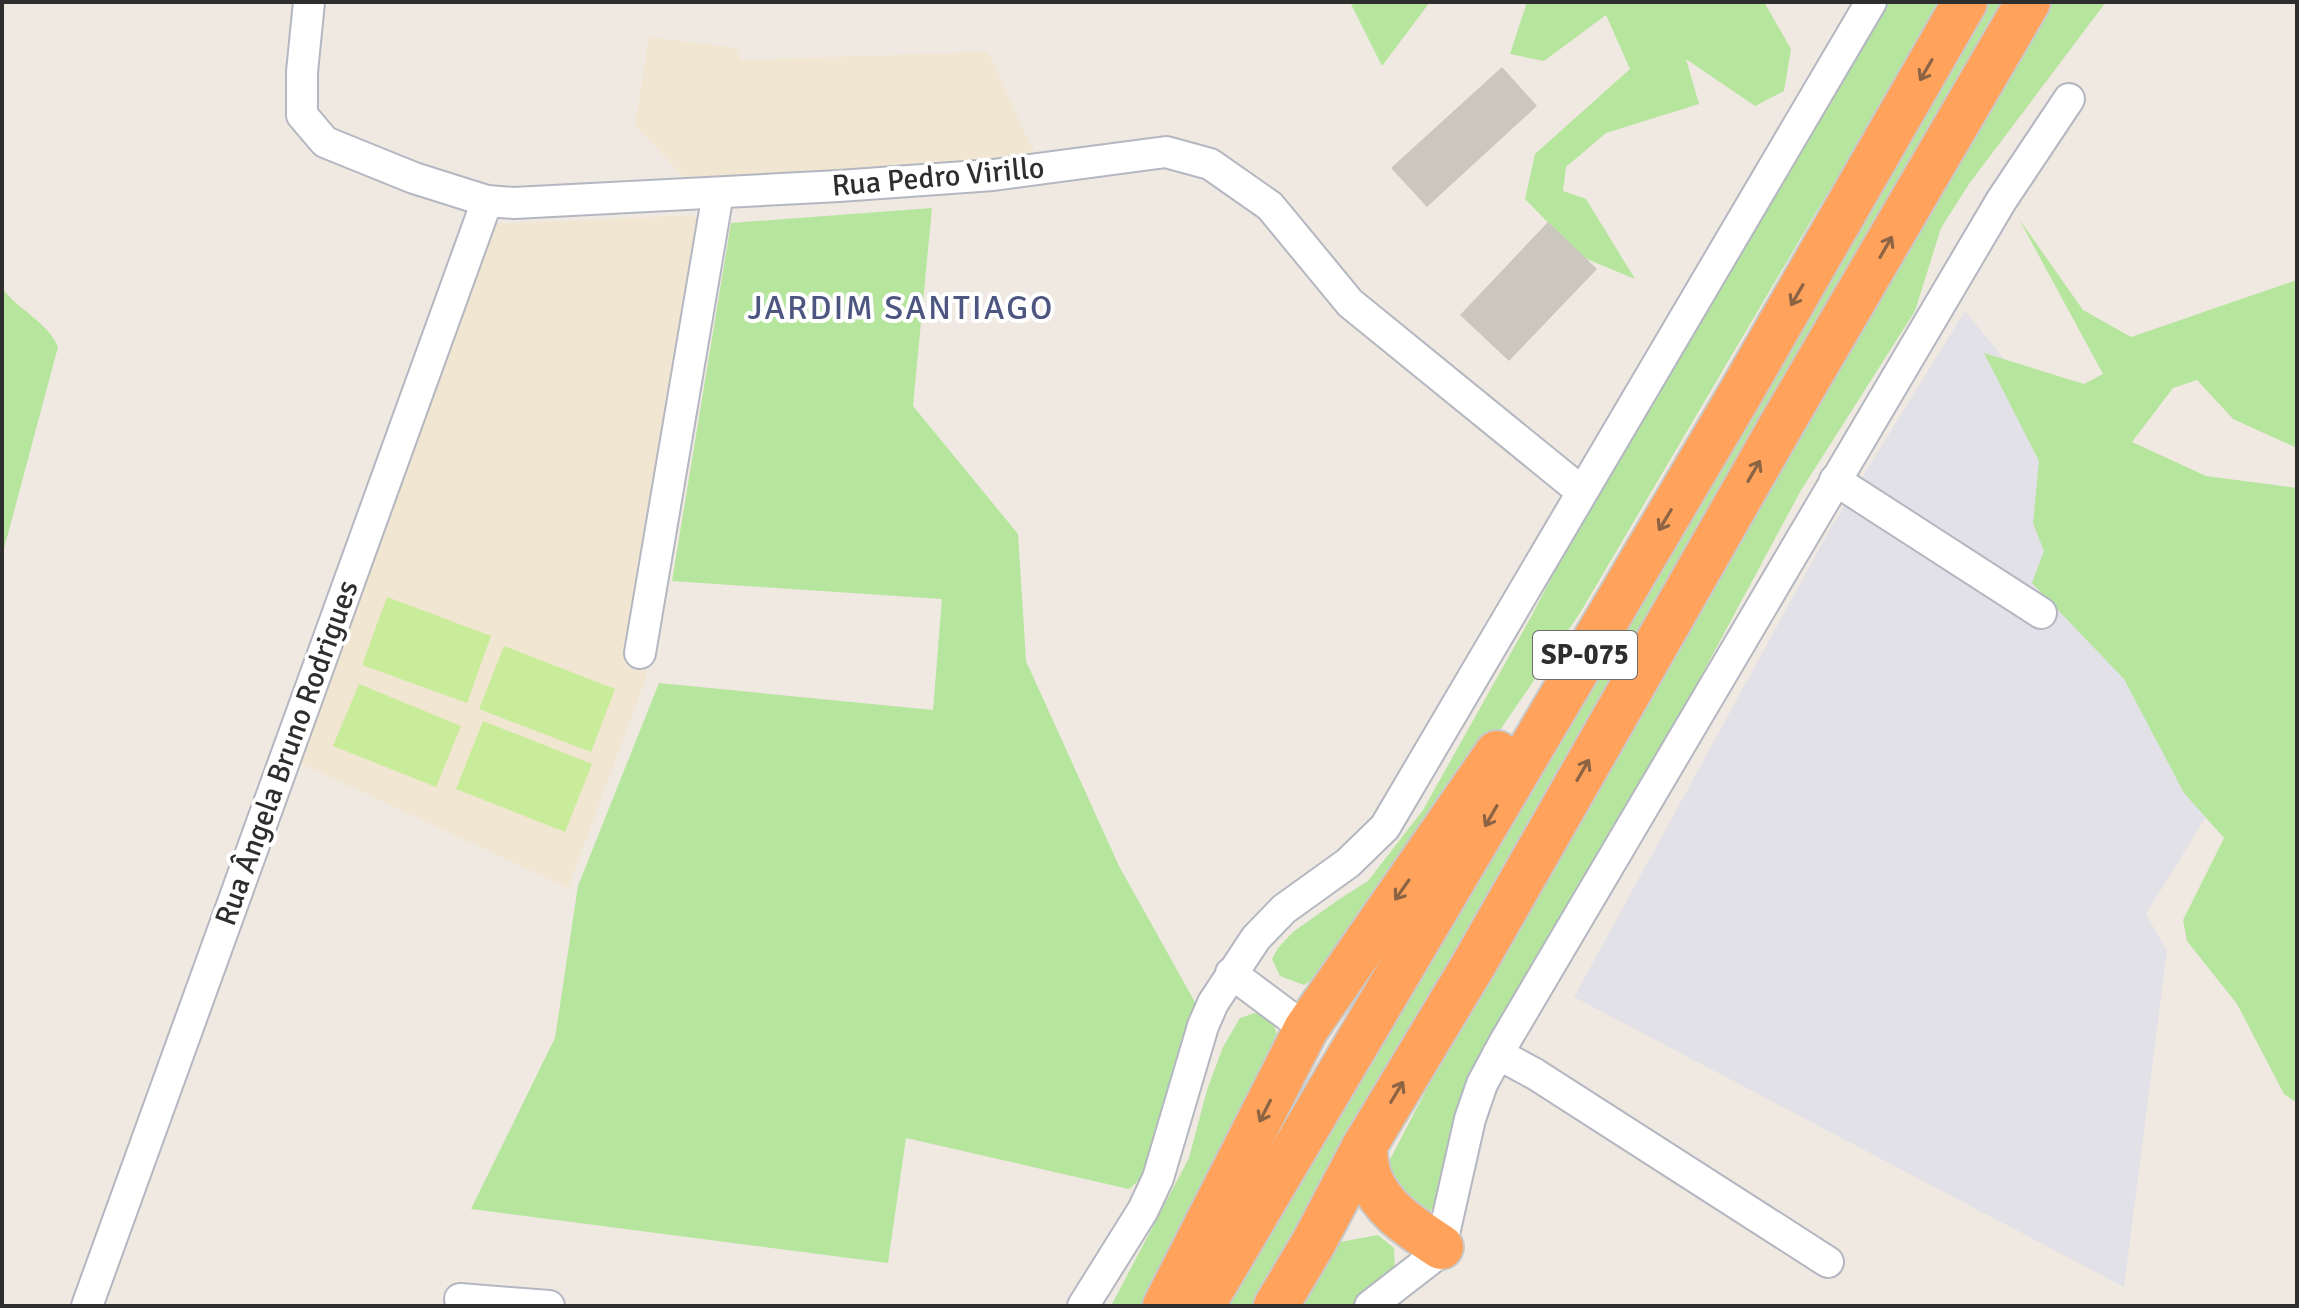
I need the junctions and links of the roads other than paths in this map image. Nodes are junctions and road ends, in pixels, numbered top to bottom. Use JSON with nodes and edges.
{"nodes":[{"id":1,"x":309,"y":2,"type":"edge"},
{"id":2,"x":1871,"y":2,"type":"edge"},
{"id":3,"x":1965,"y":2,"type":"edge"},
{"id":4,"x":2028,"y":2,"type":"edge"},
{"id":5,"x":2069,"y":99,"type":"dead end"},
{"id":6,"x":718,"y":193,"type":"junction"},
{"id":7,"x":487,"y":201,"type":"junction"},
{"id":8,"x":1835,"y":480,"type":"junction"},
{"id":9,"x":1581,"y":491,"type":"junction"},
{"id":10,"x":1630,"y":579,"type":"junction"},
{"id":11,"x":2041,"y":613,"type":"dead end"},
{"id":12,"x":640,"y":653,"type":"dead end"},
{"id":13,"x":1231,"y":973,"type":"junction"},
{"id":14,"x":1306,"y":1029,"type":"junction"},
{"id":15,"x":1498,"y":1054,"type":"junction"},
{"id":16,"x":1364,"y":1147,"type":"junction"},
{"id":17,"x":1314,"y":1242,"type":"junction"},
{"id":18,"x":1437,"y":1253,"type":"junction"},
{"id":19,"x":1828,"y":1262,"type":"dead end"},
{"id":20,"x":460,"y":1299,"type":"dead end"},
{"id":21,"x":87,"y":1306,"type":"edge"},
{"id":22,"x":549,"y":1306,"type":"edge"},
{"id":23,"x":1083,"y":1306,"type":"edge"},
{"id":24,"x":1165,"y":1306,"type":"edge"},
{"id":25,"x":1202,"y":1306,"type":"edge"},
{"id":26,"x":1276,"y":1306,"type":"edge"},
{"id":27,"x":1370,"y":1306,"type":"edge"}],
"edges":[{"from":1,"to":7,"type":"street","name":"Rua Pedro Virillo"},
{"from":2,"to":9,"type":"street"},
{"from":3,"to":10,"type":"highway","number":"SP-075","one_way":true},
{"from":16,"to":4,"type":"highway","number":"SP-075","one_way":true},
{"from":5,"to":8,"type":"street"},
{"from":6,"to":7,"type":"street","name":"Rua Pedro Virillo"},
{"from":6,"to":9,"type":"street","name":"Rua Pedro Virillo"},
{"from":6,"to":12,"type":"street"},
{"from":7,"to":21,"type":"street","name":"Rua Ângela Bruno Rodrigues"},
{"from":8,"to":11,"type":"street"},
{"from":8,"to":15,"type":"street"},
{"from":9,"to":13,"type":"street"},
{"from":10,"to":14,"type":"highway","one_way":true},
{"from":10,"to":25,"type":"highway","number":"SP-075","one_way":true},
{"from":13,"to":14,"type":"street"},
{"from":13,"to":23,"type":"street"},
{"from":14,"to":24,"type":"highway","one_way":true},
{"from":15,"to":18,"type":"street"},
{"from":15,"to":19,"type":"street"},
{"from":16,"to":17,"type":"highway","number":"SP-075"},
{"from":16,"to":18,"type":"highway"},
{"from":17,"to":18,"type":"highway"},
{"from":17,"to":26,"type":"highway","number":"SP-075"},
{"from":18,"to":27,"type":"street"},
{"from":20,"to":22,"type":"street"}]}
